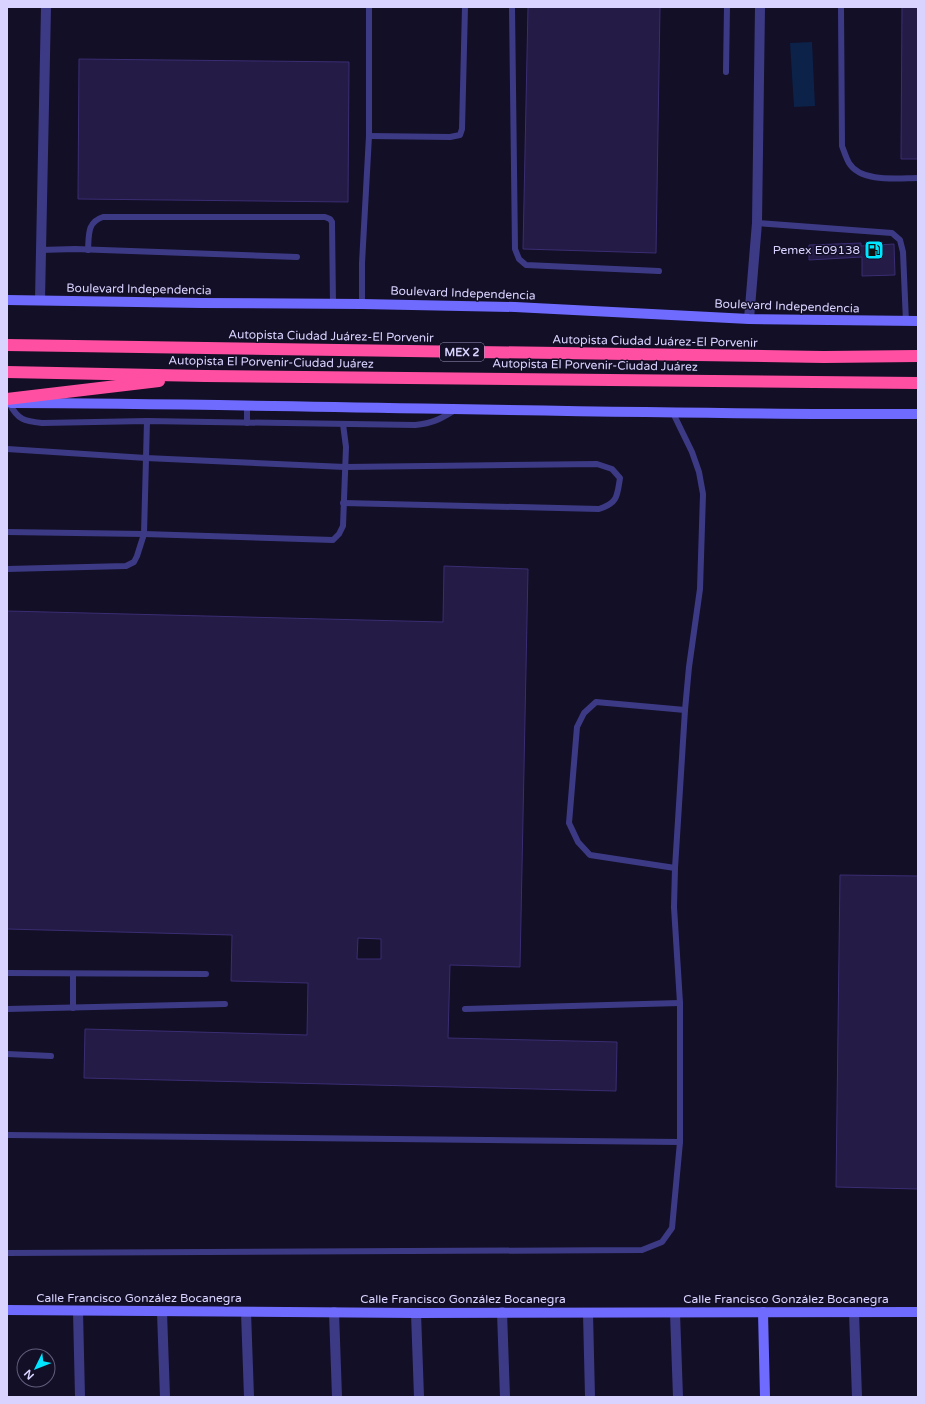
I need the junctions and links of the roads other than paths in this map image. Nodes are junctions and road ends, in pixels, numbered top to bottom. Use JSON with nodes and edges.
{"nodes":[{"id":1,"x":46,"y":7,"type":"edge"},
{"id":2,"x":369,"y":7,"type":"edge"},
{"id":3,"x":465,"y":7,"type":"edge"},
{"id":4,"x":512,"y":7,"type":"edge"},
{"id":5,"x":727,"y":7,"type":"edge"},
{"id":6,"x":760,"y":7,"type":"edge"},
{"id":7,"x":841,"y":7,"type":"edge"},
{"id":8,"x":726,"y":72,"type":"dead end"},
{"id":9,"x":369,"y":136,"type":"junction"},
{"id":10,"x":918,"y":178,"type":"edge"},
{"id":11,"x":757,"y":222,"type":"junction"},
{"id":12,"x":40,"y":250,"type":"junction"},
{"id":13,"x":88,"y":250,"type":"junction"},
{"id":14,"x":297,"y":257,"type":"dead end"},
{"id":15,"x":659,"y":271,"type":"dead end"},
{"id":16,"x":7,"y":300,"type":"edge"},
{"id":17,"x":40,"y":300,"type":"junction"},
{"id":18,"x":333,"y":304,"type":"junction"},
{"id":19,"x":362,"y":304,"type":"junction"},
{"id":20,"x":749,"y":319,"type":"junction"},
{"id":21,"x":918,"y":321,"type":"edge"},
{"id":22,"x":906,"y":322,"type":"junction"},
{"id":23,"x":7,"y":344,"type":"edge"},
{"id":24,"x":918,"y":356,"type":"edge"},
{"id":25,"x":7,"y":372,"type":"edge"},
{"id":26,"x":205,"y":376,"type":"junction"},
{"id":27,"x":918,"y":382,"type":"edge"},
{"id":28,"x":8,"y":402,"type":"edge"},
{"id":29,"x":247,"y":405,"type":"junction"},
{"id":30,"x":455,"y":410,"type":"junction"},
{"id":31,"x":674,"y":413,"type":"junction"},
{"id":32,"x":918,"y":414,"type":"edge"},
{"id":33,"x":147,"y":421,"type":"junction"},
{"id":34,"x":247,"y":423,"type":"junction"},
{"id":35,"x":343,"y":424,"type":"junction"},
{"id":36,"x":7,"y":449,"type":"edge"},
{"id":37,"x":146,"y":458,"type":"junction"},
{"id":38,"x":345,"y":467,"type":"junction"},
{"id":39,"x":344,"y":503,"type":"junction"},
{"id":40,"x":7,"y":532,"type":"edge"},
{"id":41,"x":144,"y":534,"type":"junction"},
{"id":42,"x":7,"y":570,"type":"edge"},
{"id":43,"x":685,"y":710,"type":"junction"},
{"id":44,"x":675,"y":868,"type":"junction"},
{"id":45,"x":7,"y":973,"type":"edge"},
{"id":46,"x":73,"y":974,"type":"junction"},
{"id":47,"x":206,"y":974,"type":"dead end"},
{"id":48,"x":680,"y":1003,"type":"junction"},
{"id":49,"x":225,"y":1004,"type":"dead end"},
{"id":50,"x":73,"y":1008,"type":"junction"},
{"id":51,"x":7,"y":1009,"type":"edge"},
{"id":52,"x":465,"y":1009,"type":"dead end"},
{"id":53,"x":7,"y":1054,"type":"edge"},
{"id":54,"x":51,"y":1056,"type":"dead end"},
{"id":55,"x":7,"y":1135,"type":"edge"},
{"id":56,"x":680,"y":1142,"type":"junction"},
{"id":57,"x":7,"y":1253,"type":"edge"},
{"id":58,"x":7,"y":1310,"type":"edge"},
{"id":59,"x":78,"y":1311,"type":"junction"},
{"id":60,"x":162,"y":1312,"type":"junction"},
{"id":61,"x":246,"y":1312,"type":"junction"},
{"id":62,"x":334,"y":1312,"type":"junction"},
{"id":63,"x":502,"y":1312,"type":"junction"},
{"id":64,"x":763,"y":1312,"type":"junction"},
{"id":65,"x":854,"y":1312,"type":"junction"},
{"id":66,"x":918,"y":1312,"type":"edge"},
{"id":67,"x":416,"y":1313,"type":"junction"},
{"id":68,"x":588,"y":1313,"type":"junction"},
{"id":69,"x":675,"y":1313,"type":"junction"},
{"id":70,"x":80,"y":1397,"type":"edge"},
{"id":71,"x":165,"y":1397,"type":"edge"},
{"id":72,"x":249,"y":1397,"type":"edge"},
{"id":73,"x":337,"y":1397,"type":"edge"},
{"id":74,"x":419,"y":1397,"type":"edge"},
{"id":75,"x":505,"y":1397,"type":"edge"},
{"id":76,"x":590,"y":1397,"type":"edge"},
{"id":77,"x":678,"y":1397,"type":"edge"},
{"id":78,"x":765,"y":1397,"type":"edge"},
{"id":79,"x":857,"y":1397,"type":"edge"}],
"edges":[{"from":1,"to":12,"type":"street"},
{"from":2,"to":9,"type":"lane"},
{"from":3,"to":9,"type":"lane"},
{"from":4,"to":15,"type":"lane"},
{"from":5,"to":8,"type":"lane"},
{"from":6,"to":11,"type":"street"},
{"from":7,"to":10,"type":"lane"},
{"from":9,"to":19,"type":"lane"},
{"from":11,"to":20,"type":"street"},
{"from":11,"to":22,"type":"lane"},
{"from":12,"to":13,"type":"lane"},
{"from":12,"to":17,"type":"street"},
{"from":13,"to":14,"type":"lane"},
{"from":13,"to":18,"type":"lane"},
{"from":16,"to":17,"type":"main road","name":"Boulevard Independencia"},
{"from":17,"to":18,"type":"main road","name":"Boulevard Independencia"},
{"from":18,"to":19,"type":"main road","name":"Boulevard Independencia"},
{"from":19,"to":20,"type":"main road","name":"Boulevard Independencia"},
{"from":20,"to":22,"type":"main road","name":"Boulevard Independencia"},
{"from":21,"to":22,"type":"main road","name":"Boulevard Independencia"},
{"from":23,"to":24,"type":"highway","name":"Autopista Ciudad Juárez-El Porvenir","number":"MEX 2"},
{"from":25,"to":26,"type":"highway","name":"Autopista El Porvenir-Ciudad Juárez","number":"MEX 2"},
{"from":26,"to":27,"type":"highway","name":"Autopista El Porvenir-Ciudad Juárez","number":"MEX 2"},
{"from":26,"to":28,"type":"highway"},
{"from":28,"to":29,"type":"main road"},
{"from":28,"to":33,"type":"lane"},
{"from":29,"to":30,"type":"main road"},
{"from":29,"to":34,"type":"lane"},
{"from":30,"to":31,"type":"main road"},
{"from":30,"to":35,"type":"lane"},
{"from":31,"to":32,"type":"main road"},
{"from":31,"to":43,"type":"lane"},
{"from":33,"to":34,"type":"lane"},
{"from":33,"to":37,"type":"lane"},
{"from":34,"to":35,"type":"lane"},
{"from":35,"to":38,"type":"lane"},
{"from":36,"to":37,"type":"lane"},
{"from":37,"to":38,"type":"lane"},
{"from":37,"to":41,"type":"lane"},
{"from":38,"to":39,"type":"lane"},
{"from":38,"to":39,"type":"lane"},
{"from":39,"to":41,"type":"lane"},
{"from":40,"to":41,"type":"lane"},
{"from":41,"to":42,"type":"lane"},
{"from":43,"to":44,"type":"lane"},
{"from":43,"to":44,"type":"lane"},
{"from":44,"to":48,"type":"lane"},
{"from":45,"to":46,"type":"lane"},
{"from":46,"to":47,"type":"lane"},
{"from":46,"to":50,"type":"lane"},
{"from":48,"to":52,"type":"lane"},
{"from":48,"to":56,"type":"lane"},
{"from":49,"to":50,"type":"lane"},
{"from":50,"to":51,"type":"lane"},
{"from":53,"to":54,"type":"lane"},
{"from":55,"to":56,"type":"lane"},
{"from":56,"to":57,"type":"lane"},
{"from":58,"to":59,"type":"main road","name":"Calle Francisco González Bocanegra"},
{"from":59,"to":60,"type":"main road","name":"Calle Francisco González Bocanegra"},
{"from":59,"to":70,"type":"street"},
{"from":60,"to":61,"type":"main road","name":"Calle Francisco González Bocanegra"},
{"from":60,"to":71,"type":"street"},
{"from":61,"to":62,"type":"main road","name":"Calle Francisco González Bocanegra"},
{"from":61,"to":72,"type":"street"},
{"from":62,"to":67,"type":"main road","name":"Calle Francisco González Bocanegra"},
{"from":62,"to":73,"type":"street"},
{"from":63,"to":67,"type":"main road","name":"Calle Francisco González Bocanegra"},
{"from":63,"to":68,"type":"main road","name":"Calle Francisco González Bocanegra"},
{"from":63,"to":75,"type":"street"},
{"from":64,"to":65,"type":"main road","name":"Calle Francisco González Bocanegra"},
{"from":64,"to":69,"type":"main road","name":"Calle Francisco González Bocanegra"},
{"from":64,"to":78,"type":"main road"},
{"from":65,"to":66,"type":"main road","name":"Calle Francisco González Bocanegra"},
{"from":65,"to":79,"type":"street"},
{"from":67,"to":74,"type":"street"},
{"from":68,"to":69,"type":"main road","name":"Calle Francisco González Bocanegra"},
{"from":68,"to":76,"type":"street"},
{"from":69,"to":77,"type":"street"}]}
